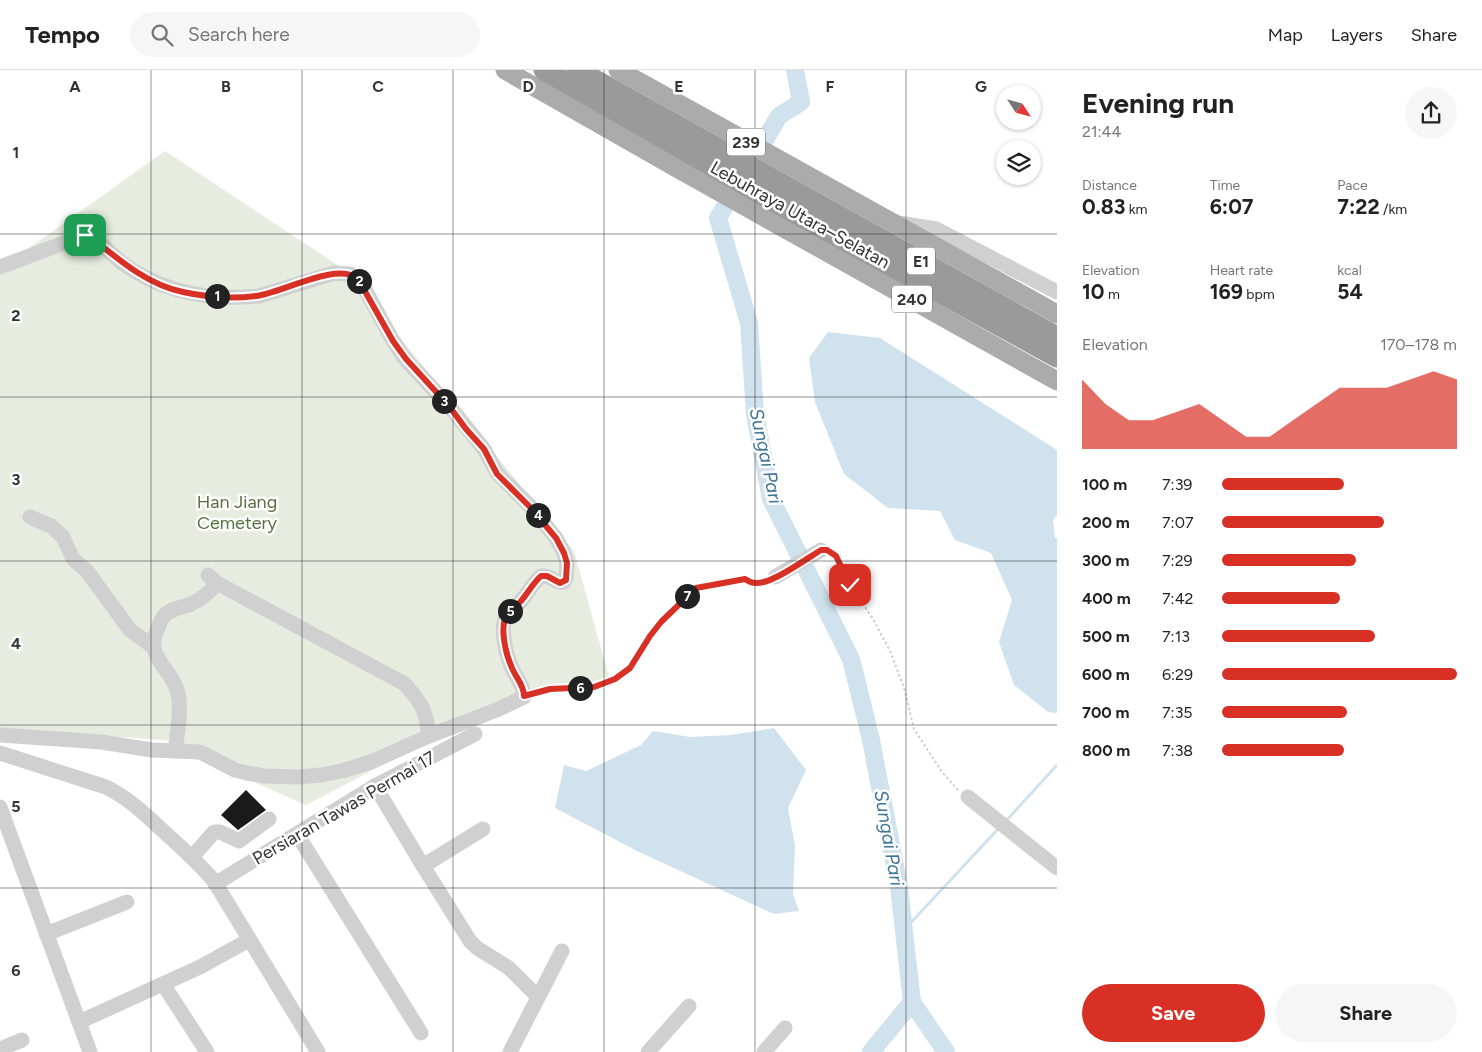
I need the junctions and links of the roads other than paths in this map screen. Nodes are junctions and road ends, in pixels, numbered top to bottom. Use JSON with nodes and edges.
{"nodes":[{"id":1,"x":505,"y":70,"type":"edge"},
{"id":2,"x":544,"y":70,"type":"edge"},
{"id":3,"x":577,"y":70,"type":"edge"},
{"id":4,"x":618,"y":70,"type":"edge"},
{"id":5,"x":637,"y":71,"type":"edge"},
{"id":6,"x":649,"y":88,"type":"junction"},
{"id":7,"x":687,"y":141,"type":"junction"},
{"id":8,"x":780,"y":193,"type":"junction"},
{"id":9,"x":892,"y":222,"type":"junction"},
{"id":10,"x":0,"y":266,"type":"edge"},
{"id":11,"x":980,"y":271,"type":"junction"},
{"id":12,"x":1057,"y":292,"type":"edge"},
{"id":13,"x":1057,"y":303,"type":"edge"},
{"id":14,"x":1057,"y":314,"type":"edge"},
{"id":15,"x":1057,"y":337,"type":"edge"},
{"id":16,"x":1057,"y":357,"type":"edge"},
{"id":17,"x":1057,"y":381,"type":"edge"},
{"id":18,"x":30,"y":517,"type":"dead end"},
{"id":19,"x":821,"y":550,"type":"road end"},
{"id":20,"x":775,"y":578,"type":"road end"},
{"id":21,"x":152,"y":646,"type":"junction"},
{"id":22,"x":475,"y":734,"type":"dead end"},
{"id":23,"x":0,"y":735,"type":"edge"},
{"id":24,"x":428,"y":736,"type":"junction"},
{"id":25,"x":175,"y":752,"type":"junction"},
{"id":26,"x":0,"y":753,"type":"edge"},
{"id":27,"x":375,"y":786,"type":"junction"},
{"id":28,"x":968,"y":797,"type":"road end"},
{"id":29,"x":0,"y":807,"type":"edge"},
{"id":30,"x":268,"y":819,"type":"dead end"},
{"id":31,"x":484,"y":829,"type":"dead end"},
{"id":32,"x":297,"y":834,"type":"junction"},
{"id":33,"x":192,"y":857,"type":"junction"},
{"id":34,"x":422,"y":866,"type":"junction"},
{"id":35,"x":1057,"y":868,"type":"edge"},
{"id":36,"x":215,"y":884,"type":"junction"},
{"id":37,"x":127,"y":902,"type":"dead end"},
{"id":38,"x":46,"y":934,"type":"junction"},
{"id":39,"x":249,"y":940,"type":"junction"},
{"id":40,"x":562,"y":951,"type":"dead end"},
{"id":41,"x":163,"y":984,"type":"junction"},
{"id":42,"x":538,"y":997,"type":"junction"},
{"id":43,"x":689,"y":1006,"type":"dead end"},
{"id":44,"x":79,"y":1022,"type":"junction"},
{"id":45,"x":785,"y":1028,"type":"dead end"},
{"id":46,"x":421,"y":1033,"type":"dead end"},
{"id":47,"x":22,"y":1040,"type":"dead end"},
{"id":48,"x":0,"y":1050,"type":"edge"},
{"id":49,"x":90,"y":1052,"type":"edge"},
{"id":50,"x":207,"y":1052,"type":"edge"},
{"id":51,"x":318,"y":1052,"type":"edge"},
{"id":52,"x":510,"y":1052,"type":"edge"},
{"id":53,"x":648,"y":1052,"type":"edge"},
{"id":54,"x":764,"y":1052,"type":"edge"}],
"edges":[{"from":1,"to":7,"type":"main road"},
{"from":2,"to":7,"type":"highway","name":"Lebuhraya Utara–Selatan","number":"E1"},
{"from":3,"to":7,"type":"highway","name":"Lebuhraya Utara–Selatan","number":"E1"},
{"from":4,"to":6,"type":"main road","number":"239"},
{"from":5,"to":6,"type":"street"},
{"from":6,"to":7,"type":"main road","number":"239"},
{"from":7,"to":8,"type":"highway","name":"Lebuhraya Utara–Selatan","number":"E1"},
{"from":7,"to":8,"type":"main road","number":"239"},
{"from":8,"to":9,"type":"main road","number":"239"},
{"from":8,"to":15,"type":"highway","name":"Lebuhraya Utara–Selatan","number":"E1"},
{"from":8,"to":16,"type":"highway","name":"Lebuhraya Utara–Selatan","number":"E1"},
{"from":8,"to":17,"type":"main road","number":"240"},
{"from":9,"to":11,"type":"main road","number":"239"},
{"from":9,"to":12,"type":"street"},
{"from":10,"to":24,"type":"street"},
{"from":11,"to":13,"type":"main road"},
{"from":11,"to":14,"type":"main road","number":"239"},
{"from":18,"to":21,"type":"street"},
{"from":19,"to":20,"type":"street"},
{"from":21,"to":24,"type":"street"},
{"from":21,"to":25,"type":"street"},
{"from":22,"to":27,"type":"street","name":"Persiaran Tawas Permai 17"},
{"from":23,"to":25,"type":"street"},
{"from":24,"to":25,"type":"street"},
{"from":26,"to":33,"type":"street"},
{"from":27,"to":32,"type":"street","name":"Persiaran Tawas Permai 17"},
{"from":27,"to":34,"type":"street"},
{"from":28,"to":35,"type":"street"},
{"from":29,"to":38,"type":"street"},
{"from":30,"to":33,"type":"street"},
{"from":31,"to":34,"type":"street"},
{"from":32,"to":36,"type":"street","name":"Persiaran Tawas Permai 17"},
{"from":32,"to":46,"type":"street"},
{"from":33,"to":36,"type":"street"},
{"from":34,"to":42,"type":"street"},
{"from":36,"to":39,"type":"street"},
{"from":37,"to":38,"type":"street"},
{"from":38,"to":44,"type":"street"},
{"from":39,"to":41,"type":"street"},
{"from":39,"to":51,"type":"street"},
{"from":40,"to":42,"type":"street"},
{"from":41,"to":44,"type":"street"},
{"from":41,"to":50,"type":"street"},
{"from":42,"to":52,"type":"street"},
{"from":43,"to":53,"type":"street"},
{"from":44,"to":49,"type":"street"},
{"from":45,"to":54,"type":"street"},
{"from":47,"to":48,"type":"street"}]}
